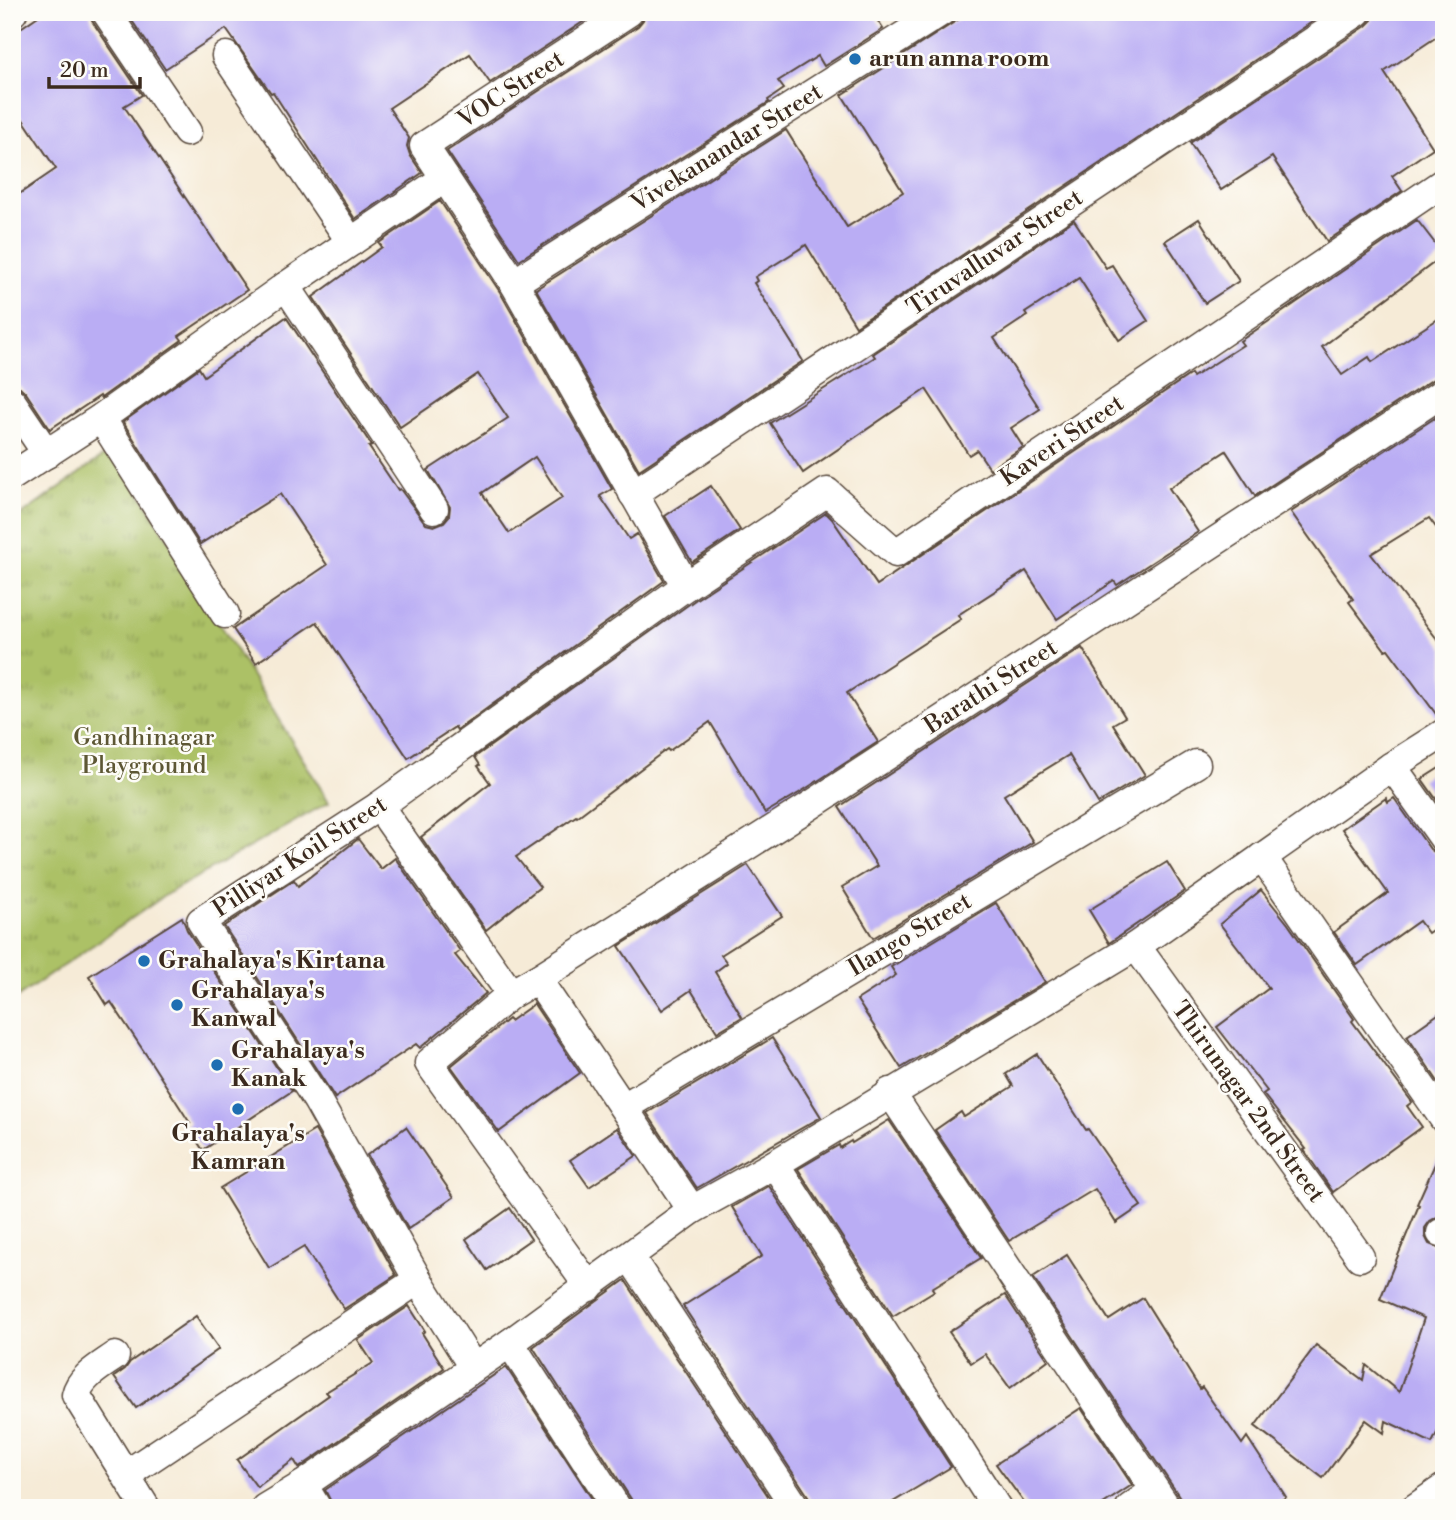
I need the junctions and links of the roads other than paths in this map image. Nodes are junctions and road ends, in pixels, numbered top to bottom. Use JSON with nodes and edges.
{"nodes":[{"id":1,"x":106,"y":12,"type":"edge"},
{"id":2,"x":629,"y":12,"type":"edge"},
{"id":3,"x":941,"y":12,"type":"edge"},
{"id":4,"x":1357,"y":12,"type":"edge"},
{"id":5,"x":226,"y":56,"type":"dead end"},
{"id":6,"x":187,"y":132,"type":"dead end"},
{"id":7,"x":444,"y":178,"type":"junction"},
{"id":8,"x":1444,"y":181,"type":"edge"},
{"id":9,"x":351,"y":242,"type":"junction"},
{"id":10,"x":514,"y":283,"type":"junction"},
{"id":11,"x":286,"y":286,"type":"junction"},
{"id":12,"x":1444,"y":392,"type":"edge"},
{"id":13,"x":12,"y":402,"type":"edge"},
{"id":14,"x":101,"y":418,"type":"junction"},
{"id":15,"x":47,"y":454,"type":"junction"},
{"id":16,"x":12,"y":476,"type":"edge"},
{"id":17,"x":633,"y":494,"type":"junction"},
{"id":18,"x":434,"y":509,"type":"dead end"},
{"id":19,"x":686,"y":586,"type":"junction"},
{"id":20,"x":225,"y":614,"type":"dead end"},
{"id":21,"x":1444,"y":733,"type":"edge"},
{"id":22,"x":1196,"y":764,"type":"dead end"},
{"id":23,"x":1392,"y":766,"type":"junction"},
{"id":24,"x":379,"y":806,"type":"junction"},
{"id":25,"x":1444,"y":839,"type":"edge"},
{"id":26,"x":1262,"y":857,"type":"junction"},
{"id":27,"x":1136,"y":946,"type":"junction"},
{"id":28,"x":537,"y":979,"type":"junction"},
{"id":29,"x":511,"y":994,"type":"junction"},
{"id":30,"x":890,"y":1092,"type":"junction"},
{"id":31,"x":625,"y":1107,"type":"junction"},
{"id":32,"x":1444,"y":1119,"type":"edge"},
{"id":33,"x":775,"y":1164,"type":"junction"},
{"id":34,"x":692,"y":1210,"type":"junction"},
{"id":35,"x":630,"y":1257,"type":"junction"},
{"id":36,"x":1360,"y":1257,"type":"dead end"},
{"id":37,"x":418,"y":1280,"type":"junction"},
{"id":38,"x":589,"y":1287,"type":"junction"},
{"id":39,"x":510,"y":1343,"type":"junction"},
{"id":40,"x":115,"y":1356,"type":"dead end"},
{"id":41,"x":473,"y":1367,"type":"junction"},
{"id":42,"x":127,"y":1474,"type":"junction"},
{"id":43,"x":1444,"y":1488,"type":"edge"},
{"id":44,"x":310,"y":1496,"type":"edge"},
{"id":45,"x":1161,"y":1499,"type":"edge"},
{"id":46,"x":146,"y":1508,"type":"edge"},
{"id":47,"x":265,"y":1508,"type":"edge"},
{"id":48,"x":617,"y":1508,"type":"edge"},
{"id":49,"x":796,"y":1508,"type":"edge"},
{"id":50,"x":998,"y":1508,"type":"edge"},
{"id":51,"x":1130,"y":1508,"type":"edge"},
{"id":52,"x":1415,"y":1508,"type":"edge"}],
"edges":[{"from":1,"to":6,"type":"street"},
{"from":2,"to":7,"type":"street","name":"VOC Street"},
{"from":3,"to":10,"type":"street","name":"Vivekanandar Street"},
{"from":4,"to":17,"type":"street","name":"Tiruvalluvar Street"},
{"from":5,"to":9,"type":"street"},
{"from":7,"to":9,"type":"street"},
{"from":7,"to":10,"type":"street"},
{"from":8,"to":19,"type":"street","name":"Kaveri Street"},
{"from":9,"to":11,"type":"street"},
{"from":10,"to":17,"type":"street"},
{"from":11,"to":14,"type":"street"},
{"from":11,"to":18,"type":"street"},
{"from":12,"to":28,"type":"street","name":"Barathi Street"},
{"from":13,"to":15,"type":"street"},
{"from":14,"to":15,"type":"street"},
{"from":14,"to":20,"type":"street"},
{"from":15,"to":16,"type":"street"},
{"from":17,"to":19,"type":"street"},
{"from":19,"to":24,"type":"street","name":"Pilliyar Koil Street"},
{"from":21,"to":23,"type":"street"},
{"from":22,"to":31,"type":"street","name":"Ilango Street"},
{"from":23,"to":25,"type":"street"},
{"from":23,"to":26,"type":"street"},
{"from":24,"to":29,"type":"street"},
{"from":24,"to":37,"type":"street","name":"Pilliyar Koil Street"},
{"from":26,"to":27,"type":"street"},
{"from":26,"to":32,"type":"street"},
{"from":27,"to":30,"type":"street"},
{"from":27,"to":36,"type":"street","name":"Thirunagar 2nd Street"},
{"from":28,"to":29,"type":"street","name":"Barathi Street"},
{"from":28,"to":31,"type":"street"},
{"from":29,"to":38,"type":"street","name":"Barathi Street"},
{"from":30,"to":33,"type":"street"},
{"from":30,"to":45,"type":"street"},
{"from":31,"to":34,"type":"street"},
{"from":33,"to":34,"type":"street"},
{"from":33,"to":50,"type":"street"},
{"from":34,"to":35,"type":"street"},
{"from":35,"to":38,"type":"street"},
{"from":35,"to":49,"type":"street"},
{"from":37,"to":41,"type":"street","name":"Pilliyar Koil Street"},
{"from":37,"to":42,"type":"street"},
{"from":38,"to":39,"type":"street"},
{"from":39,"to":41,"type":"street"},
{"from":39,"to":48,"type":"street"},
{"from":40,"to":42,"type":"street"},
{"from":41,"to":44,"type":"street"},
{"from":42,"to":46,"type":"street"},
{"from":43,"to":52,"type":"street"},
{"from":44,"to":47,"type":"street"},
{"from":45,"to":51,"type":"street"}]}
